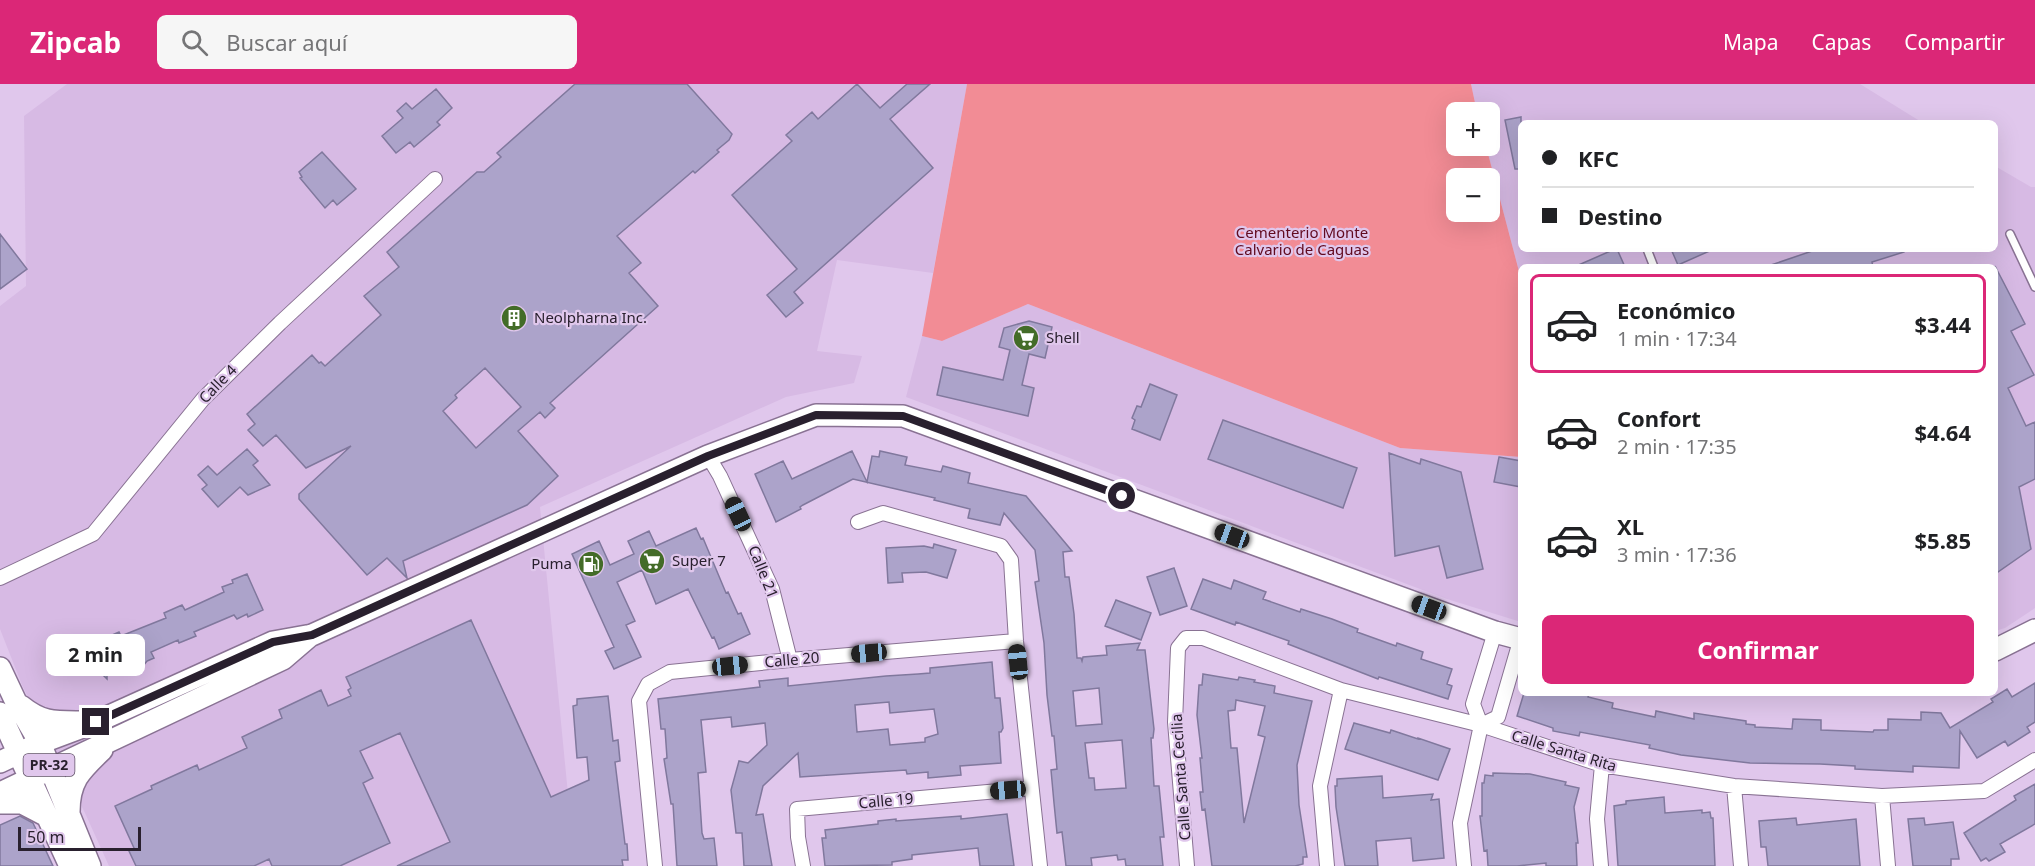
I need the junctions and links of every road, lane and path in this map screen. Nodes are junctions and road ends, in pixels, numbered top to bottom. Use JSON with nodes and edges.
{"nodes":[{"id":1,"x":435,"y":179,"type":"dead end"},
{"id":2,"x":2010,"y":234,"type":"dead end"},
{"id":3,"x":2035,"y":287,"type":"edge"},
{"id":4,"x":708,"y":456,"type":"junction"},
{"id":5,"x":858,"y":522,"type":"dead end"},
{"id":6,"x":0,"y":578,"type":"edge"},
{"id":7,"x":2035,"y":630,"type":"edge"},
{"id":8,"x":1495,"y":632,"type":"junction"},
{"id":9,"x":312,"y":635,"type":"junction"},
{"id":10,"x":1518,"y":637,"type":"edge"},
{"id":11,"x":1016,"y":641,"type":"junction"},
{"id":12,"x":1518,"y":648,"type":"edge"},
{"id":13,"x":1998,"y":648,"type":"edge"},
{"id":14,"x":790,"y":660,"type":"junction"},
{"id":15,"x":0,"y":668,"type":"edge"},
{"id":16,"x":1176,"y":688,"type":"joint"},
{"id":17,"x":1341,"y":690,"type":"junction"},
{"id":18,"x":8,"y":707,"type":"edge"},
{"id":19,"x":96,"y":722,"type":"junction"},
{"id":20,"x":1481,"y":725,"type":"junction"},
{"id":21,"x":116,"y":737,"type":"junction"},
{"id":22,"x":39,"y":743,"type":"junction"},
{"id":23,"x":9,"y":758,"type":"edge"},
{"id":24,"x":2035,"y":760,"type":"edge"},
{"id":25,"x":1602,"y":765,"type":"junction"},
{"id":26,"x":51,"y":769,"type":"junction"},
{"id":27,"x":30,"y":779,"type":"junction"},
{"id":28,"x":1734,"y":786,"type":"junction"},
{"id":29,"x":1031,"y":788,"type":"junction"},
{"id":30,"x":0,"y":793,"type":"edge"},
{"id":31,"x":1882,"y":796,"type":"junction"},
{"id":32,"x":0,"y":803,"type":"edge"},
{"id":33,"x":47,"y":816,"type":"junction"},
{"id":34,"x":69,"y":819,"type":"junction"},
{"id":35,"x":70,"y":866,"type":"edge"},
{"id":36,"x":90,"y":866,"type":"edge"},
{"id":37,"x":655,"y":866,"type":"edge"},
{"id":38,"x":803,"y":866,"type":"edge"},
{"id":39,"x":1040,"y":866,"type":"edge"},
{"id":40,"x":1188,"y":866,"type":"edge"},
{"id":41,"x":1327,"y":866,"type":"edge"},
{"id":42,"x":1464,"y":866,"type":"edge"},
{"id":43,"x":1601,"y":866,"type":"edge"},
{"id":44,"x":1742,"y":866,"type":"edge"},
{"id":45,"x":1888,"y":866,"type":"edge"}],
"edges":[{"from":1,"to":6,"type":"street","name":"Calle 4"},
{"from":2,"to":3,"type":"lane"},
{"from":4,"to":8,"type":"main road"},
{"from":4,"to":9,"type":"main road"},
{"from":4,"to":14,"type":"street","name":"Calle 21"},
{"from":5,"to":11,"type":"street"},
{"from":7,"to":13,"type":"main road"},
{"from":8,"to":10,"type":"main road"},
{"from":8,"to":20,"type":"street"},
{"from":9,"to":19,"type":"main road"},
{"from":9,"to":21,"type":"main road"},
{"from":11,"to":14,"type":"street","name":"Calle 20"},
{"from":11,"to":29,"type":"street"},
{"from":12,"to":20,"type":"street"},
{"from":14,"to":37,"type":"street","name":"Calle 20"},
{"from":15,"to":18,"type":"main road","number":"PR-32"},
{"from":16,"to":17,"type":"street","name":"Calle Santa Rita"},
{"from":16,"to":40,"type":"street","name":"Calle Santa Cecilia"},
{"from":17,"to":20,"type":"street","name":"Calle Santa Rita"},
{"from":17,"to":41,"type":"street"},
{"from":18,"to":19,"type":"main road"},
{"from":18,"to":22,"type":"main road","number":"PR-32"},
{"from":18,"to":23,"type":"main road","number":"PR-32"},
{"from":19,"to":22,"type":"main road"},
{"from":20,"to":25,"type":"street","name":"Calle Santa Rita"},
{"from":20,"to":42,"type":"street"},
{"from":21,"to":26,"type":"main road"},
{"from":21,"to":34,"type":"main road"},
{"from":22,"to":23,"type":"main road"},
{"from":22,"to":26,"type":"main road","number":"PR-32"},
{"from":23,"to":27,"type":"main road","number":"PR-32"},
{"from":24,"to":31,"type":"street","name":"Calle Santa Rita"},
{"from":25,"to":28,"type":"street","name":"Calle Santa Rita"},
{"from":25,"to":43,"type":"street"},
{"from":26,"to":27,"type":"main road"},
{"from":26,"to":34,"type":"main road","number":"PR-32"},
{"from":27,"to":30,"type":"main road"},
{"from":27,"to":33,"type":"main road","number":"PR-32"},
{"from":28,"to":31,"type":"street","name":"Calle Santa Rita"},
{"from":28,"to":44,"type":"street"},
{"from":29,"to":38,"type":"street","name":"Calle 19"},
{"from":29,"to":39,"type":"street"},
{"from":31,"to":45,"type":"street"},
{"from":32,"to":33,"type":"main road"},
{"from":33,"to":35,"type":"main road","number":"PR-32"},
{"from":34,"to":36,"type":"main road","number":"PR-32"}]}
